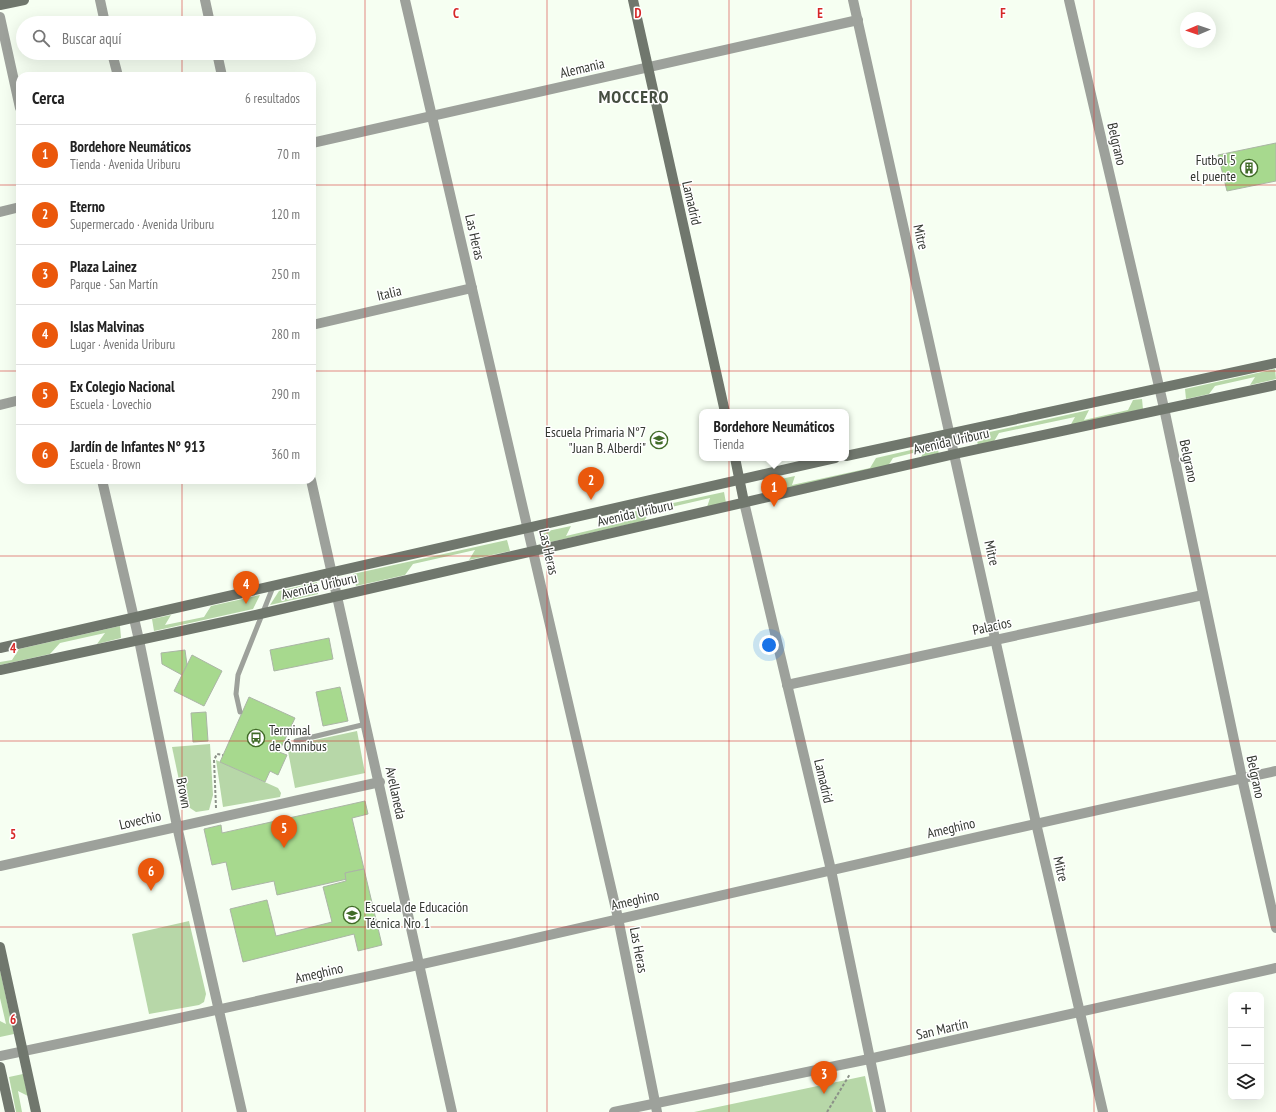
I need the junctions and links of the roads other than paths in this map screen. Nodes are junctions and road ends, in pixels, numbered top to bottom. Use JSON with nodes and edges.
{"nodes":[{"id":1,"x":24,"y":0,"type":"edge"},
{"id":2,"x":100,"y":0,"type":"edge"},
{"id":3,"x":205,"y":0,"type":"edge"},
{"id":4,"x":405,"y":0,"type":"edge"},
{"id":5,"x":633,"y":0,"type":"edge"},
{"id":6,"x":853,"y":0,"type":"edge"},
{"id":7,"x":1069,"y":0,"type":"edge"},
{"id":8,"x":0,"y":5,"type":"edge"},
{"id":9,"x":104,"y":16,"type":"edge"},
{"id":10,"x":208,"y":16,"type":"edge"},
{"id":11,"x":0,"y":17,"type":"edge"},
{"id":12,"x":858,"y":20,"type":"junction"},
{"id":13,"x":114,"y":60,"type":"edge"},
{"id":14,"x":219,"y":60,"type":"edge"},
{"id":15,"x":647,"y":67,"type":"junction"},
{"id":16,"x":117,"y":72,"type":"edge"},
{"id":17,"x":221,"y":72,"type":"edge"},
{"id":18,"x":16,"y":90,"type":"edge"},
{"id":19,"x":433,"y":116,"type":"junction"},
{"id":20,"x":316,"y":142,"type":"edge"},
{"id":21,"x":16,"y":208,"type":"edge"},
{"id":22,"x":0,"y":212,"type":"edge"},
{"id":23,"x":472,"y":288,"type":"junction"},
{"id":24,"x":316,"y":324,"type":"edge"},
{"id":25,"x":1276,"y":363,"type":"edge"},
{"id":26,"x":1276,"y":385,"type":"edge"},
{"id":27,"x":1159,"y":388,"type":"junction"},
{"id":28,"x":16,"y":401,"type":"edge"},
{"id":29,"x":0,"y":405,"type":"edge"},
{"id":30,"x":1164,"y":408,"type":"junction"},
{"id":31,"x":724,"y":409,"type":"edge"},
{"id":32,"x":950,"y":432,"type":"junction"},
{"id":33,"x":955,"y":454,"type":"junction"},
{"id":34,"x":849,"y":455,"type":"edge"},
{"id":35,"x":736,"y":461,"type":"edge"},
{"id":36,"x":821,"y":461,"type":"edge"},
{"id":37,"x":740,"y":479,"type":"junction"},
{"id":38,"x":103,"y":484,"type":"edge"},
{"id":39,"x":312,"y":484,"type":"edge"},
{"id":40,"x":744,"y":502,"type":"junction"},
{"id":41,"x":529,"y":528,"type":"junction"},
{"id":42,"x":534,"y":551,"type":"junction"},
{"id":43,"x":333,"y":572,"type":"junction"},
{"id":44,"x":273,"y":586,"type":"junction"},
{"id":45,"x":1203,"y":595,"type":"junction"},
{"id":46,"x":339,"y":596,"type":"junction"},
{"id":47,"x":260,"y":614,"type":"junction"},
{"id":48,"x":133,"y":617,"type":"junction"},
{"id":49,"x":996,"y":639,"type":"junction"},
{"id":50,"x":139,"y":640,"type":"junction"},
{"id":51,"x":0,"y":648,"type":"edge"},
{"id":52,"x":0,"y":670,"type":"edge"},
{"id":53,"x":787,"y":685,"type":"junction"},
{"id":54,"x":240,"y":712,"type":"dead end"},
{"id":55,"x":367,"y":724,"type":"junction"},
{"id":56,"x":296,"y":741,"type":"dead end"},
{"id":57,"x":1276,"y":771,"type":"edge"},
{"id":58,"x":1242,"y":778,"type":"junction"},
{"id":59,"x":380,"y":782,"type":"junction"},
{"id":60,"x":1036,"y":823,"type":"junction"},
{"id":61,"x":177,"y":826,"type":"junction"},
{"id":62,"x":0,"y":866,"type":"edge"},
{"id":63,"x":831,"y":870,"type":"junction"},
{"id":64,"x":618,"y":918,"type":"junction"},
{"id":65,"x":1276,"y":928,"type":"edge"},
{"id":66,"x":0,"y":947,"type":"edge"},
{"id":67,"x":419,"y":965,"type":"junction"},
{"id":68,"x":1276,"y":968,"type":"edge"},
{"id":69,"x":219,"y":1010,"type":"junction"},
{"id":70,"x":1081,"y":1012,"type":"junction"},
{"id":71,"x":23,"y":1051,"type":"junction"},
{"id":72,"x":0,"y":1056,"type":"edge"},
{"id":73,"x":869,"y":1059,"type":"junction"},
{"id":74,"x":0,"y":1067,"type":"edge"},
{"id":75,"x":656,"y":1107,"type":"edge"},
{"id":76,"x":10,"y":1112,"type":"edge"},
{"id":77,"x":36,"y":1112,"type":"edge"},
{"id":78,"x":242,"y":1112,"type":"edge"},
{"id":79,"x":452,"y":1112,"type":"edge"},
{"id":80,"x":614,"y":1112,"type":"edge"},
{"id":81,"x":881,"y":1112,"type":"edge"},
{"id":82,"x":1102,"y":1112,"type":"edge"}],
"edges":[{"from":1,"to":8,"type":"main road"},
{"from":2,"to":9,"type":"street"},
{"from":3,"to":10,"type":"street"},
{"from":4,"to":19,"type":"street","name":"Las Heras"},
{"from":5,"to":15,"type":"main road","name":"Lamadrid"},
{"from":6,"to":12,"type":"street","name":"Mitre"},
{"from":7,"to":27,"type":"street","name":"Belgrano"},
{"from":11,"to":18,"type":"street"},
{"from":12,"to":15,"type":"street","name":"Alemania"},
{"from":12,"to":32,"type":"street","name":"Mitre"},
{"from":13,"to":16,"type":"street"},
{"from":14,"to":17,"type":"street"},
{"from":15,"to":19,"type":"street","name":"Alemania"},
{"from":15,"to":31,"type":"main road","name":"Lamadrid"},
{"from":19,"to":20,"type":"street","name":"Alemania"},
{"from":19,"to":23,"type":"street","name":"Las Heras"},
{"from":21,"to":22,"type":"street"},
{"from":23,"to":24,"type":"street","name":"Italia"},
{"from":23,"to":41,"type":"street","name":"Las Heras"},
{"from":25,"to":27,"type":"main road","name":"Avenida Uriburu"},
{"from":26,"to":30,"type":"main road","name":"Avenida Uriburu"},
{"from":27,"to":30,"type":"street","name":"Belgrano"},
{"from":27,"to":32,"type":"main road","name":"Avenida Uriburu"},
{"from":28,"to":29,"type":"street"},
{"from":30,"to":33,"type":"main road","name":"Avenida Uriburu"},
{"from":30,"to":45,"type":"street","name":"Belgrano"},
{"from":32,"to":33,"type":"street","name":"Mitre"},
{"from":32,"to":34,"type":"main road","name":"Avenida Uriburu"},
{"from":33,"to":40,"type":"main road","name":"Avenida Uriburu"},
{"from":33,"to":49,"type":"street","name":"Mitre"},
{"from":35,"to":37,"type":"main road","name":"Lamadrid"},
{"from":36,"to":37,"type":"main road","name":"Avenida Uriburu"},
{"from":37,"to":40,"type":"main road","name":"Lamadrid"},
{"from":37,"to":41,"type":"main road","name":"Avenida Uriburu"},
{"from":38,"to":48,"type":"street","name":"Brown"},
{"from":39,"to":43,"type":"street","name":"Avellaneda"},
{"from":40,"to":42,"type":"main road","name":"Avenida Uriburu"},
{"from":40,"to":53,"type":"street","name":"Lamadrid"},
{"from":41,"to":42,"type":"street","name":"Las Heras"},
{"from":41,"to":43,"type":"main road","name":"Avenida Uriburu"},
{"from":42,"to":46,"type":"main road","name":"Avenida Uriburu"},
{"from":42,"to":64,"type":"street","name":"Las Heras"},
{"from":43,"to":44,"type":"main road","name":"Avenida Uriburu"},
{"from":43,"to":46,"type":"street","name":"Avellaneda"},
{"from":44,"to":47,"type":"lane"},
{"from":44,"to":48,"type":"main road","name":"Avenida Uriburu"},
{"from":45,"to":49,"type":"street","name":"Palacios"},
{"from":45,"to":58,"type":"street","name":"Belgrano"},
{"from":46,"to":47,"type":"main road","name":"Avenida Uriburu"},
{"from":46,"to":55,"type":"street","name":"Avellaneda"},
{"from":47,"to":50,"type":"main road","name":"Avenida Uriburu"},
{"from":47,"to":54,"type":"lane"},
{"from":48,"to":50,"type":"street","name":"Brown"},
{"from":48,"to":51,"type":"main road","name":"Avenida Uriburu"},
{"from":49,"to":53,"type":"street","name":"Palacios"},
{"from":49,"to":60,"type":"street","name":"Mitre"},
{"from":50,"to":52,"type":"main road","name":"Avenida Uriburu"},
{"from":50,"to":61,"type":"street","name":"Brown"},
{"from":53,"to":63,"type":"street","name":"Lamadrid"},
{"from":55,"to":56,"type":"lane"},
{"from":55,"to":59,"type":"street","name":"Avellaneda"},
{"from":57,"to":58,"type":"street","name":"Ameghino"},
{"from":58,"to":60,"type":"street","name":"Ameghino"},
{"from":58,"to":65,"type":"street","name":"Belgrano"},
{"from":59,"to":61,"type":"street","name":"Lovechio"},
{"from":59,"to":67,"type":"street","name":"Avellaneda"},
{"from":60,"to":63,"type":"street","name":"Ameghino"},
{"from":60,"to":70,"type":"street","name":"Mitre"},
{"from":61,"to":62,"type":"street","name":"Lovechio"},
{"from":61,"to":69,"type":"street","name":"Brown"},
{"from":63,"to":64,"type":"street","name":"Ameghino"},
{"from":63,"to":73,"type":"street","name":"Lamadrid"},
{"from":64,"to":67,"type":"street","name":"Ameghino"},
{"from":64,"to":75,"type":"street","name":"Las Heras"},
{"from":66,"to":71,"type":"main road"},
{"from":67,"to":69,"type":"street","name":"Ameghino"},
{"from":67,"to":79,"type":"street","name":"Avellaneda"},
{"from":68,"to":70,"type":"street","name":"San Martín"},
{"from":69,"to":71,"type":"street","name":"Ameghino"},
{"from":69,"to":78,"type":"street","name":"Brown"},
{"from":70,"to":73,"type":"street","name":"San Martín"},
{"from":70,"to":82,"type":"street","name":"Mitre"},
{"from":71,"to":72,"type":"street","name":"Ameghino"},
{"from":71,"to":77,"type":"main road"},
{"from":73,"to":75,"type":"street","name":"San Martín"},
{"from":73,"to":81,"type":"street","name":"Lamadrid"},
{"from":74,"to":76,"type":"main road"},
{"from":75,"to":80,"type":"street","name":"San Martín"}]}
